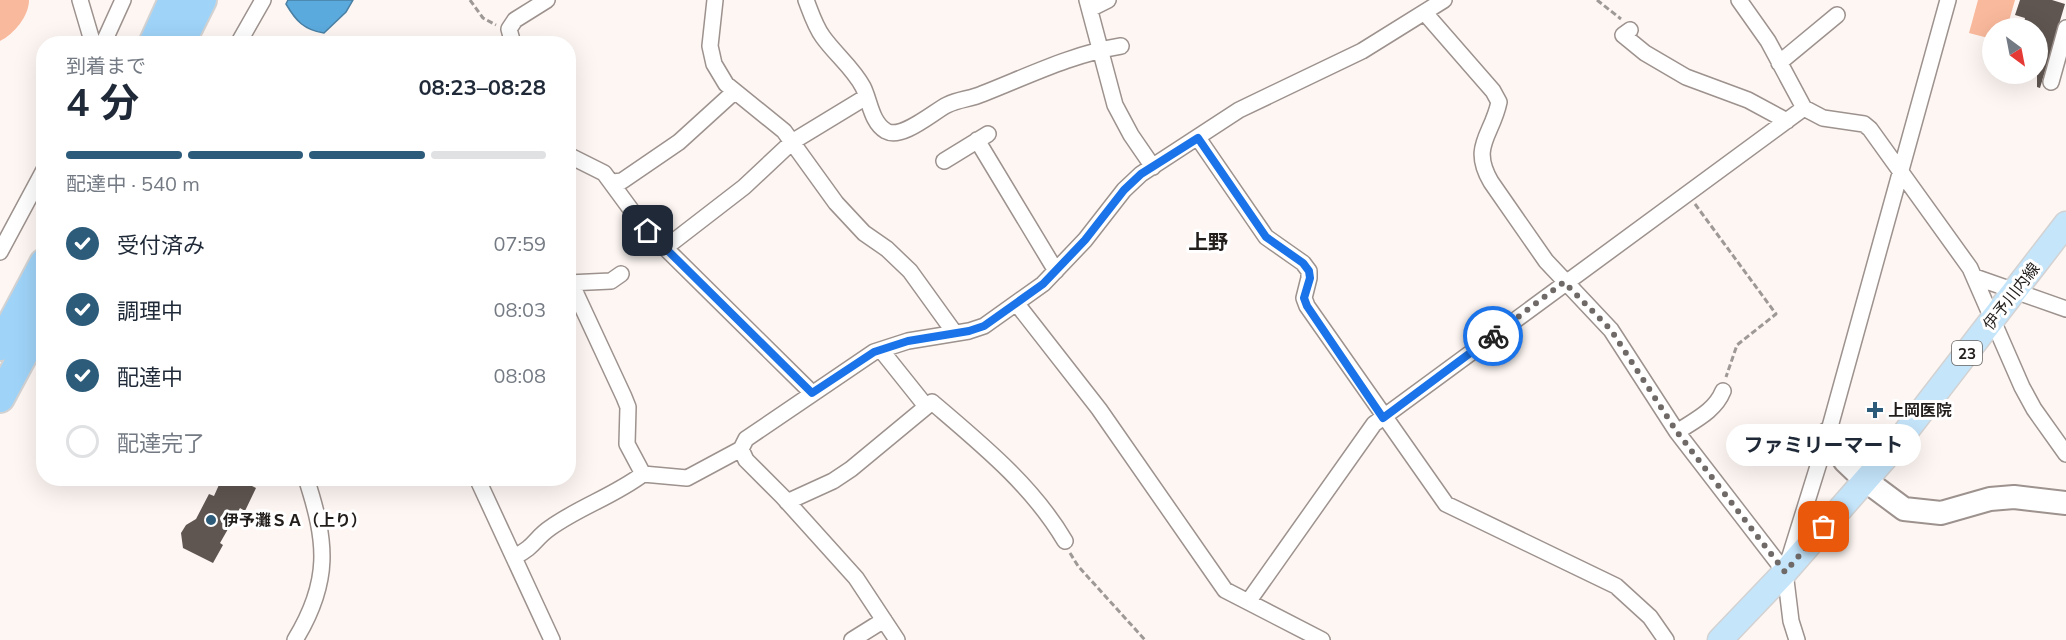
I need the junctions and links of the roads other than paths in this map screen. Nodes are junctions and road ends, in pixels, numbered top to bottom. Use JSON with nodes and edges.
{"nodes":[{"id":1,"x":80,"y":0,"type":"edge"},
{"id":2,"x":123,"y":0,"type":"edge"},
{"id":3,"x":173,"y":0,"type":"edge"},
{"id":4,"x":202,"y":0,"type":"edge"},
{"id":5,"x":216,"y":0,"type":"edge"},
{"id":6,"x":263,"y":0,"type":"edge"},
{"id":7,"x":547,"y":0,"type":"edge"},
{"id":8,"x":715,"y":0,"type":"edge"},
{"id":9,"x":806,"y":0,"type":"edge"},
{"id":10,"x":1108,"y":0,"type":"edge"},
{"id":11,"x":1444,"y":0,"type":"edge"},
{"id":12,"x":1739,"y":0,"type":"edge"},
{"id":13,"x":1948,"y":0,"type":"edge"},
{"id":14,"x":1089,"y":5,"type":"edge"},
{"id":15,"x":1425,"y":13,"type":"junction"},
{"id":16,"x":1838,"y":15,"type":"dead end"},
{"id":17,"x":2066,"y":28,"type":"edge"},
{"id":18,"x":1630,"y":30,"type":"road end"},
{"id":19,"x":91,"y":36,"type":"edge"},
{"id":20,"x":107,"y":36,"type":"edge"},
{"id":21,"x":162,"y":36,"type":"edge"},
{"id":22,"x":165,"y":36,"type":"edge"},
{"id":23,"x":201,"y":36,"type":"edge"},
{"id":24,"x":243,"y":36,"type":"edge"},
{"id":25,"x":511,"y":36,"type":"edge"},
{"id":26,"x":1121,"y":46,"type":"dead end"},
{"id":27,"x":1101,"y":50,"type":"junction"},
{"id":28,"x":1779,"y":63,"type":"junction"},
{"id":29,"x":2051,"y":82,"type":"dead end"},
{"id":30,"x":734,"y":92,"type":"junction"},
{"id":31,"x":866,"y":97,"type":"junction"},
{"id":32,"x":1804,"y":108,"type":"junction"},
{"id":33,"x":1787,"y":121,"type":"junction"},
{"id":34,"x":1198,"y":138,"type":"junction"},
{"id":35,"x":792,"y":142,"type":"junction"},
{"id":36,"x":576,"y":159,"type":"edge"},
{"id":37,"x":944,"y":161,"type":"dead end"},
{"id":38,"x":1153,"y":167,"type":"junction"},
{"id":39,"x":1900,"y":171,"type":"junction"},
{"id":40,"x":613,"y":182,"type":"junction"},
{"id":41,"x":36,"y":185,"type":"edge"},
{"id":42,"x":2066,"y":225,"type":"edge"},
{"id":43,"x":665,"y":248,"type":"junction"},
{"id":44,"x":0,"y":252,"type":"edge"},
{"id":45,"x":36,"y":257,"type":"edge"},
{"id":46,"x":1056,"y":271,"type":"junction"},
{"id":47,"x":621,"y":274,"type":"dead end"},
{"id":48,"x":1975,"y":277,"type":"junction"},
{"id":49,"x":36,"y":278,"type":"edge"},
{"id":50,"x":1564,"y":282,"type":"junction"},
{"id":51,"x":576,"y":283,"type":"edge"},
{"id":52,"x":2015,"y":290,"type":"junction"},
{"id":53,"x":576,"y":296,"type":"edge"},
{"id":54,"x":1017,"y":304,"type":"junction"},
{"id":55,"x":2066,"y":309,"type":"edge"},
{"id":56,"x":0,"y":318,"type":"edge"},
{"id":57,"x":1994,"y":318,"type":"junction"},
{"id":58,"x":36,"y":331,"type":"edge"},
{"id":59,"x":954,"y":332,"type":"junction"},
{"id":60,"x":0,"y":346,"type":"edge"},
{"id":61,"x":881,"y":350,"type":"junction"},
{"id":62,"x":1723,"y":391,"type":"road end"},
{"id":63,"x":812,"y":393,"type":"junction"},
{"id":64,"x":0,"y":398,"type":"edge"},
{"id":65,"x":925,"y":405,"type":"junction"},
{"id":66,"x":1383,"y":418,"type":"junction"},
{"id":67,"x":1677,"y":432,"type":"junction"},
{"id":68,"x":1828,"y":434,"type":"junction"},
{"id":69,"x":741,"y":449,"type":"junction"},
{"id":70,"x":2066,"y":454,"type":"edge"},
{"id":71,"x":643,"y":474,"type":"junction"},
{"id":72,"x":1865,"y":480,"type":"junction"},
{"id":73,"x":308,"y":486,"type":"edge"},
{"id":74,"x":481,"y":486,"type":"edge"},
{"id":75,"x":788,"y":502,"type":"junction"},
{"id":76,"x":2066,"y":503,"type":"edge"},
{"id":77,"x":1065,"y":542,"type":"road end"},
{"id":78,"x":514,"y":557,"type":"junction"},
{"id":79,"x":1785,"y":572,"type":"junction"},
{"id":80,"x":1248,"y":602,"type":"junction"},
{"id":81,"x":884,"y":620,"type":"junction"},
{"id":82,"x":295,"y":640,"type":"edge"},
{"id":83,"x":552,"y":640,"type":"edge"},
{"id":84,"x":852,"y":640,"type":"edge"},
{"id":85,"x":897,"y":640,"type":"edge"},
{"id":86,"x":1322,"y":640,"type":"edge"},
{"id":87,"x":1666,"y":640,"type":"edge"},
{"id":88,"x":1720,"y":640,"type":"edge"},
{"id":89,"x":1797,"y":640,"type":"edge"}],
"edges":[{"from":1,"to":19,"type":"street"},
{"from":2,"to":20,"type":"street"},
{"from":3,"to":21,"type":"highway"},
{"from":4,"to":22,"type":"highway"},
{"from":5,"to":23,"type":"highway"},
{"from":6,"to":24,"type":"street"},
{"from":7,"to":25,"type":"street"},
{"from":8,"to":30,"type":"street"},
{"from":9,"to":31,"type":"street"},
{"from":10,"to":14,"type":"street"},
{"from":11,"to":15,"type":"street"},
{"from":12,"to":28,"type":"street"},
{"from":13,"to":39,"type":"street"},
{"from":14,"to":27,"type":"street"},
{"from":15,"to":34,"type":"street"},
{"from":15,"to":50,"type":"street"},
{"from":16,"to":28,"type":"street"},
{"from":17,"to":29,"type":"street"},
{"from":18,"to":33,"type":"street"},
{"from":26,"to":27,"type":"street"},
{"from":27,"to":31,"type":"street"},
{"from":27,"to":38,"type":"street"},
{"from":28,"to":32,"type":"street"},
{"from":30,"to":35,"type":"street"},
{"from":30,"to":40,"type":"street"},
{"from":31,"to":35,"type":"street"},
{"from":32,"to":33,"type":"street"},
{"from":32,"to":39,"type":"street"},
{"from":33,"to":50,"type":"street"},
{"from":34,"to":38,"type":"street"},
{"from":34,"to":66,"type":"street"},
{"from":35,"to":43,"type":"street"},
{"from":35,"to":59,"type":"street"},
{"from":36,"to":40,"type":"street"},
{"from":37,"to":46,"type":"street"},
{"from":38,"to":46,"type":"street"},
{"from":39,"to":48,"type":"street"},
{"from":39,"to":68,"type":"street"},
{"from":40,"to":43,"type":"street"},
{"from":41,"to":44,"type":"street"},
{"from":42,"to":52,"type":"main road","name":"伊予川内線","number":"23"},
{"from":43,"to":63,"type":"street"},
{"from":45,"to":56,"type":"highway"},
{"from":46,"to":54,"type":"street"},
{"from":47,"to":51,"type":"street"},
{"from":48,"to":52,"type":"street"},
{"from":48,"to":57,"type":"street"},
{"from":49,"to":60,"type":"highway"},
{"from":50,"to":66,"type":"street"},
{"from":50,"to":67,"type":"street"},
{"from":52,"to":55,"type":"street"},
{"from":52,"to":57,"type":"main road","name":"伊予川内線","number":"23"},
{"from":53,"to":71,"type":"street"},
{"from":54,"to":59,"type":"street"},
{"from":54,"to":80,"type":"street"},
{"from":57,"to":70,"type":"street"},
{"from":57,"to":72,"type":"main road","name":"伊予川内線","number":"23"},
{"from":58,"to":64,"type":"highway"},
{"from":59,"to":61,"type":"street"},
{"from":61,"to":63,"type":"street"},
{"from":61,"to":65,"type":"street"},
{"from":62,"to":67,"type":"street"},
{"from":63,"to":69,"type":"street"},
{"from":65,"to":75,"type":"street"},
{"from":65,"to":77,"type":"street"},
{"from":66,"to":80,"type":"street"},
{"from":66,"to":87,"type":"street"},
{"from":67,"to":79,"type":"street"},
{"from":68,"to":72,"type":"street"},
{"from":68,"to":79,"type":"street"},
{"from":69,"to":71,"type":"street"},
{"from":69,"to":75,"type":"street"},
{"from":71,"to":78,"type":"street"},
{"from":72,"to":76,"type":"street"},
{"from":72,"to":79,"type":"main road","name":"伊予川内線","number":"23"},
{"from":73,"to":82,"type":"street"},
{"from":74,"to":78,"type":"street"},
{"from":75,"to":81,"type":"street"},
{"from":78,"to":83,"type":"street"},
{"from":79,"to":88,"type":"main road","name":"伊予川内線","number":"23"},
{"from":79,"to":89,"type":"street"},
{"from":80,"to":86,"type":"street"},
{"from":81,"to":84,"type":"street"},
{"from":81,"to":85,"type":"street"}]}
